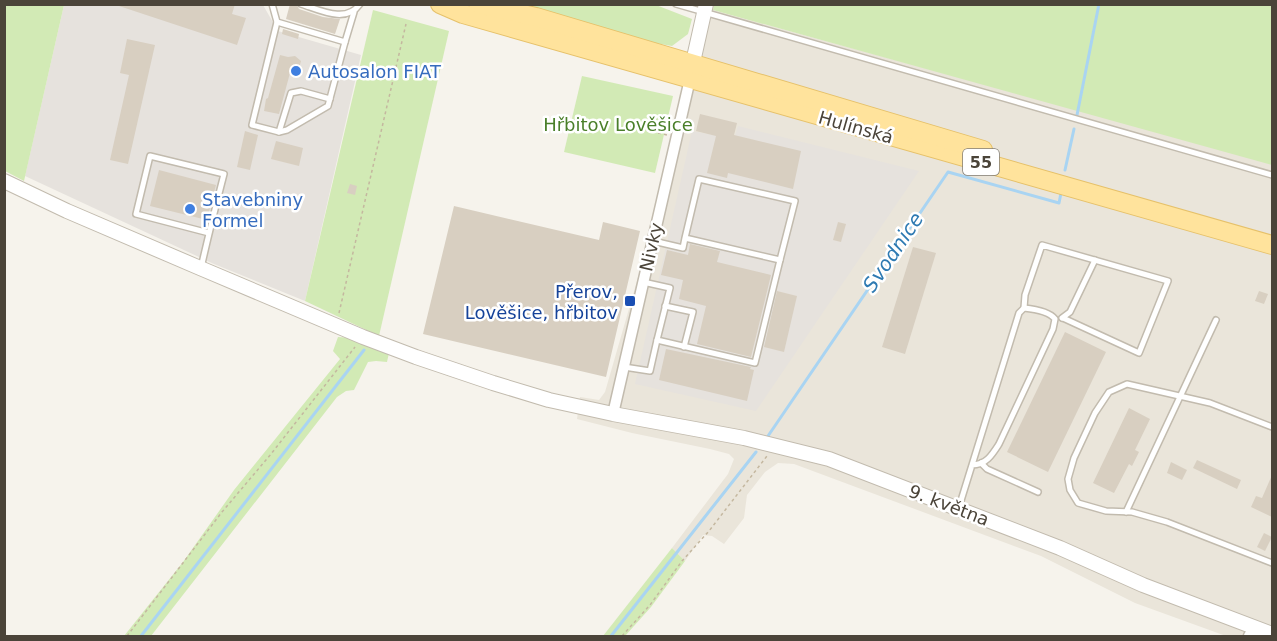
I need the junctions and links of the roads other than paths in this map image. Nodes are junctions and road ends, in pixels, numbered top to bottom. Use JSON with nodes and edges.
{"nodes":[{"id":1,"x":272,"y":4,"type":"edge"},
{"id":2,"x":301,"y":4,"type":"edge"},
{"id":3,"x":360,"y":4,"type":"edge"},
{"id":4,"x":441,"y":4,"type":"edge"},
{"id":5,"x":478,"y":4,"type":"edge"},
{"id":6,"x":676,"y":4,"type":"edge"},
{"id":7,"x":705,"y":9,"type":"edge"},
{"id":8,"x":354,"y":12,"type":"junction"},
{"id":9,"x":277,"y":22,"type":"junction"},
{"id":10,"x":345,"y":42,"type":"junction"},
{"id":11,"x":691,"y":71,"type":"junction"},
{"id":12,"x":330,"y":99,"type":"junction"},
{"id":13,"x":279,"y":132,"type":"junction"},
{"id":14,"x":1272,"y":175,"type":"edge"},
{"id":15,"x":4,"y":181,"type":"edge"},
{"id":16,"x":209,"y":233,"type":"junction"},
{"id":17,"x":1272,"y":233,"type":"edge"},
{"id":18,"x":685,"y":238,"type":"junction"},
{"id":19,"x":653,"y":242,"type":"junction"},
{"id":20,"x":1272,"y":245,"type":"edge"},
{"id":21,"x":780,"y":260,"type":"junction"},
{"id":22,"x":1095,"y":260,"type":"junction"},
{"id":23,"x":200,"y":268,"type":"junction"},
{"id":24,"x":643,"y":282,"type":"junction"},
{"id":25,"x":665,"y":306,"type":"junction"},
{"id":26,"x":1024,"y":308,"type":"junction"},
{"id":27,"x":1063,"y":318,"type":"junction"},
{"id":28,"x":1055,"y":319,"type":"junction"},
{"id":29,"x":1216,"y":320,"type":"dead end"},
{"id":30,"x":657,"y":340,"type":"junction"},
{"id":31,"x":684,"y":347,"type":"junction"},
{"id":32,"x":624,"y":367,"type":"junction"},
{"id":33,"x":1180,"y":396,"type":"junction"},
{"id":34,"x":613,"y":414,"type":"junction"},
{"id":35,"x":1272,"y":427,"type":"edge"},
{"id":36,"x":981,"y":463,"type":"junction"},
{"id":37,"x":972,"y":465,"type":"junction"},
{"id":38,"x":1038,"y":492,"type":"dead end"},
{"id":39,"x":958,"y":509,"type":"junction"},
{"id":40,"x":1126,"y":512,"type":"junction"},
{"id":41,"x":1272,"y":563,"type":"edge"},
{"id":42,"x":1251,"y":632,"type":"edge"},
{"id":43,"x":1272,"y":634,"type":"edge"}],
"edges":[{"from":1,"to":9,"type":"lane"},
{"from":2,"to":8,"type":"lane"},
{"from":3,"to":8,"type":"lane"},
{"from":4,"to":11,"type":"main road","name":"Hulínská","number":"55"},
{"from":5,"to":11,"type":"main road","name":"Hulínská","number":"55"},
{"from":6,"to":7,"type":"lane"},
{"from":7,"to":11,"type":"street"},
{"from":7,"to":14,"type":"lane"},
{"from":8,"to":10,"type":"lane"},
{"from":9,"to":10,"type":"lane"},
{"from":9,"to":13,"type":"lane"},
{"from":10,"to":12,"type":"lane"},
{"from":11,"to":17,"type":"main road","name":"Hulínská","number":"55"},
{"from":11,"to":19,"type":"street","name":"Nivky"},
{"from":11,"to":20,"type":"main road","name":"Hulínská","number":"55"},
{"from":12,"to":13,"type":"lane"},
{"from":12,"to":13,"type":"lane"},
{"from":15,"to":23,"type":"street","name":"9. května"},
{"from":16,"to":16,"type":"lane"},
{"from":16,"to":23,"type":"lane"},
{"from":18,"to":19,"type":"lane"},
{"from":18,"to":21,"type":"lane"},
{"from":18,"to":21,"type":"lane"},
{"from":19,"to":24,"type":"street","name":"Nivky"},
{"from":21,"to":31,"type":"lane"},
{"from":22,"to":26,"type":"lane"},
{"from":22,"to":27,"type":"lane"},
{"from":22,"to":27,"type":"lane"},
{"from":23,"to":34,"type":"street","name":"9. května"},
{"from":24,"to":25,"type":"lane"},
{"from":24,"to":32,"type":"street","name":"Nivky"},
{"from":25,"to":30,"type":"lane"},
{"from":25,"to":31,"type":"lane"},
{"from":26,"to":28,"type":"lane"},
{"from":26,"to":37,"type":"lane"},
{"from":27,"to":28,"type":"lane"},
{"from":28,"to":36,"type":"lane"},
{"from":29,"to":33,"type":"lane"},
{"from":30,"to":31,"type":"lane"},
{"from":30,"to":32,"type":"lane"},
{"from":32,"to":34,"type":"street","name":"Nivky"},
{"from":33,"to":35,"type":"lane"},
{"from":33,"to":40,"type":"lane"},
{"from":33,"to":40,"type":"lane"},
{"from":34,"to":39,"type":"street","name":"9. května"},
{"from":36,"to":37,"type":"lane"},
{"from":36,"to":38,"type":"lane"},
{"from":37,"to":39,"type":"lane"},
{"from":39,"to":42,"type":"street","name":"9. května"},
{"from":40,"to":41,"type":"lane"},
{"from":42,"to":43,"type":"street","name":"9. května"}]}
